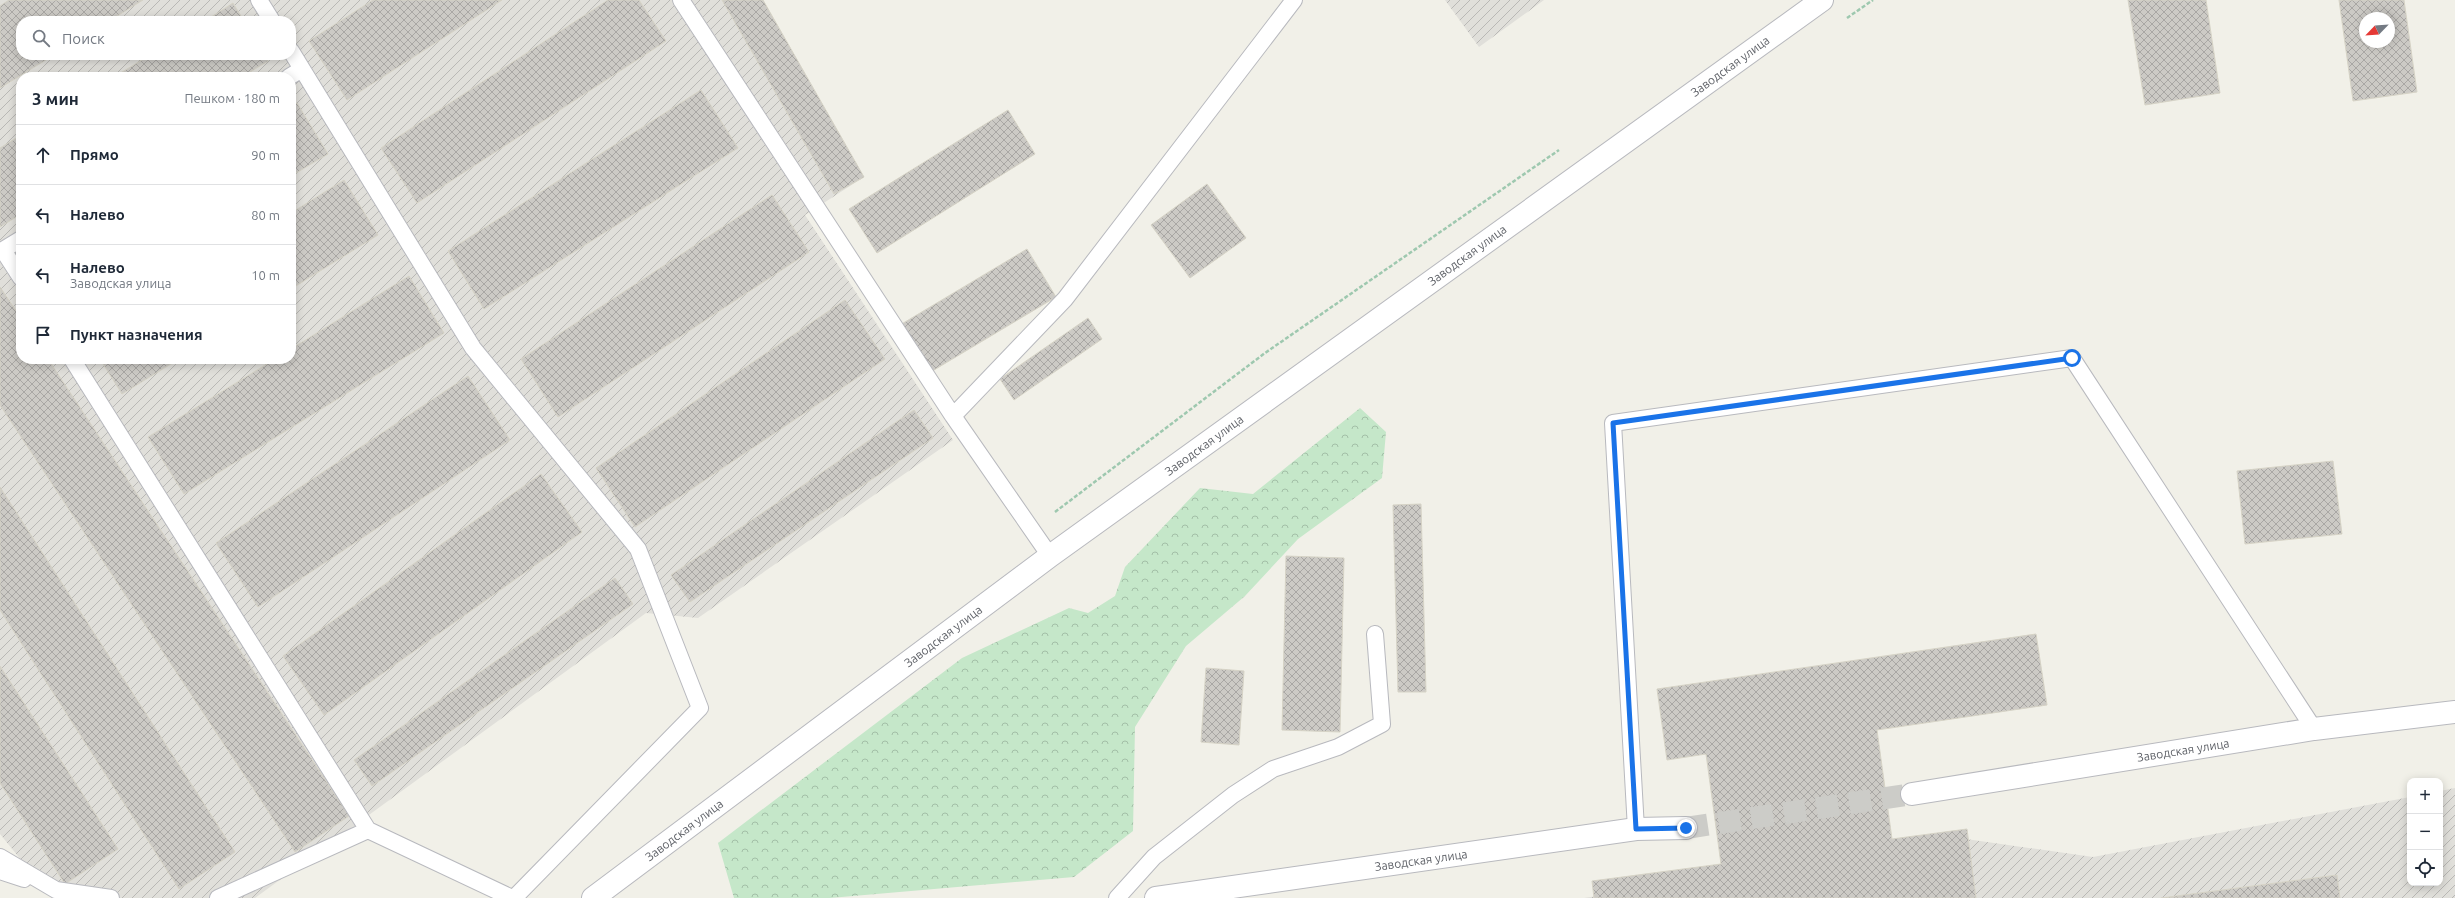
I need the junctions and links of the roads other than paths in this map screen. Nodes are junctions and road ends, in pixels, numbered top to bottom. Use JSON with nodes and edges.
{"nodes":[{"id":1,"x":259,"y":0,"type":"edge"},
{"id":2,"x":681,"y":0,"type":"edge"},
{"id":3,"x":1294,"y":0,"type":"edge"},
{"id":4,"x":1822,"y":0,"type":"edge"},
{"id":5,"x":269,"y":16,"type":"edge"},
{"id":6,"x":293,"y":60,"type":"edge"},
{"id":7,"x":295,"y":72,"type":"edge"},
{"id":8,"x":296,"y":75,"type":"edge"},
{"id":9,"x":16,"y":242,"type":"edge"},
{"id":10,"x":16,"y":270,"type":"edge"},
{"id":11,"x":75,"y":364,"type":"edge"},
{"id":12,"x":953,"y":416,"type":"junction"},
{"id":13,"x":1050,"y":556,"type":"junction"},
{"id":14,"x":1375,"y":634,"type":"dead end"},
{"id":15,"x":2455,"y":712,"type":"edge"},
{"id":16,"x":2314,"y":729,"type":"junction"},
{"id":17,"x":1912,"y":794,"type":"tunnel mouth"},
{"id":18,"x":1686,"y":828,"type":"tunnel mouth"},
{"id":19,"x":1636,"y":829,"type":"junction"},
{"id":20,"x":368,"y":830,"type":"junction"},
{"id":21,"x":0,"y":857,"type":"edge"},
{"id":22,"x":0,"y":871,"type":"edge"},
{"id":23,"x":56,"y":890,"type":"junction"},
{"id":24,"x":111,"y":898,"type":"edge"},
{"id":25,"x":218,"y":898,"type":"edge"},
{"id":26,"x":513,"y":898,"type":"edge"},
{"id":27,"x":593,"y":898,"type":"edge"},
{"id":28,"x":1117,"y":898,"type":"edge"},
{"id":29,"x":1156,"y":898,"type":"edge"}],
"edges":[{"from":1,"to":5,"type":"lane"},
{"from":2,"to":12,"type":"lane"},
{"from":3,"to":12,"type":"lane"},
{"from":4,"to":13,"type":"street","name":"Заводская улица"},
{"from":6,"to":7,"type":"lane"},
{"from":8,"to":26,"type":"lane"},
{"from":9,"to":10,"type":"lane"},
{"from":11,"to":20,"type":"lane"},
{"from":12,"to":13,"type":"lane"},
{"from":13,"to":27,"type":"street","name":"Заводская улица"},
{"from":14,"to":28,"type":"lane"},
{"from":15,"to":16,"type":"street","name":"Заводская улица"},
{"from":16,"to":17,"type":"street","name":"Заводская улица"},
{"from":16,"to":19,"type":"lane"},
{"from":18,"to":19,"type":"street","name":"Заводская улица"},
{"from":19,"to":29,"type":"street","name":"Заводская улица"},
{"from":20,"to":25,"type":"lane"},
{"from":20,"to":26,"type":"lane"},
{"from":21,"to":23,"type":"lane"},
{"from":22,"to":23,"type":"lane"},
{"from":23,"to":24,"type":"lane"}]}
